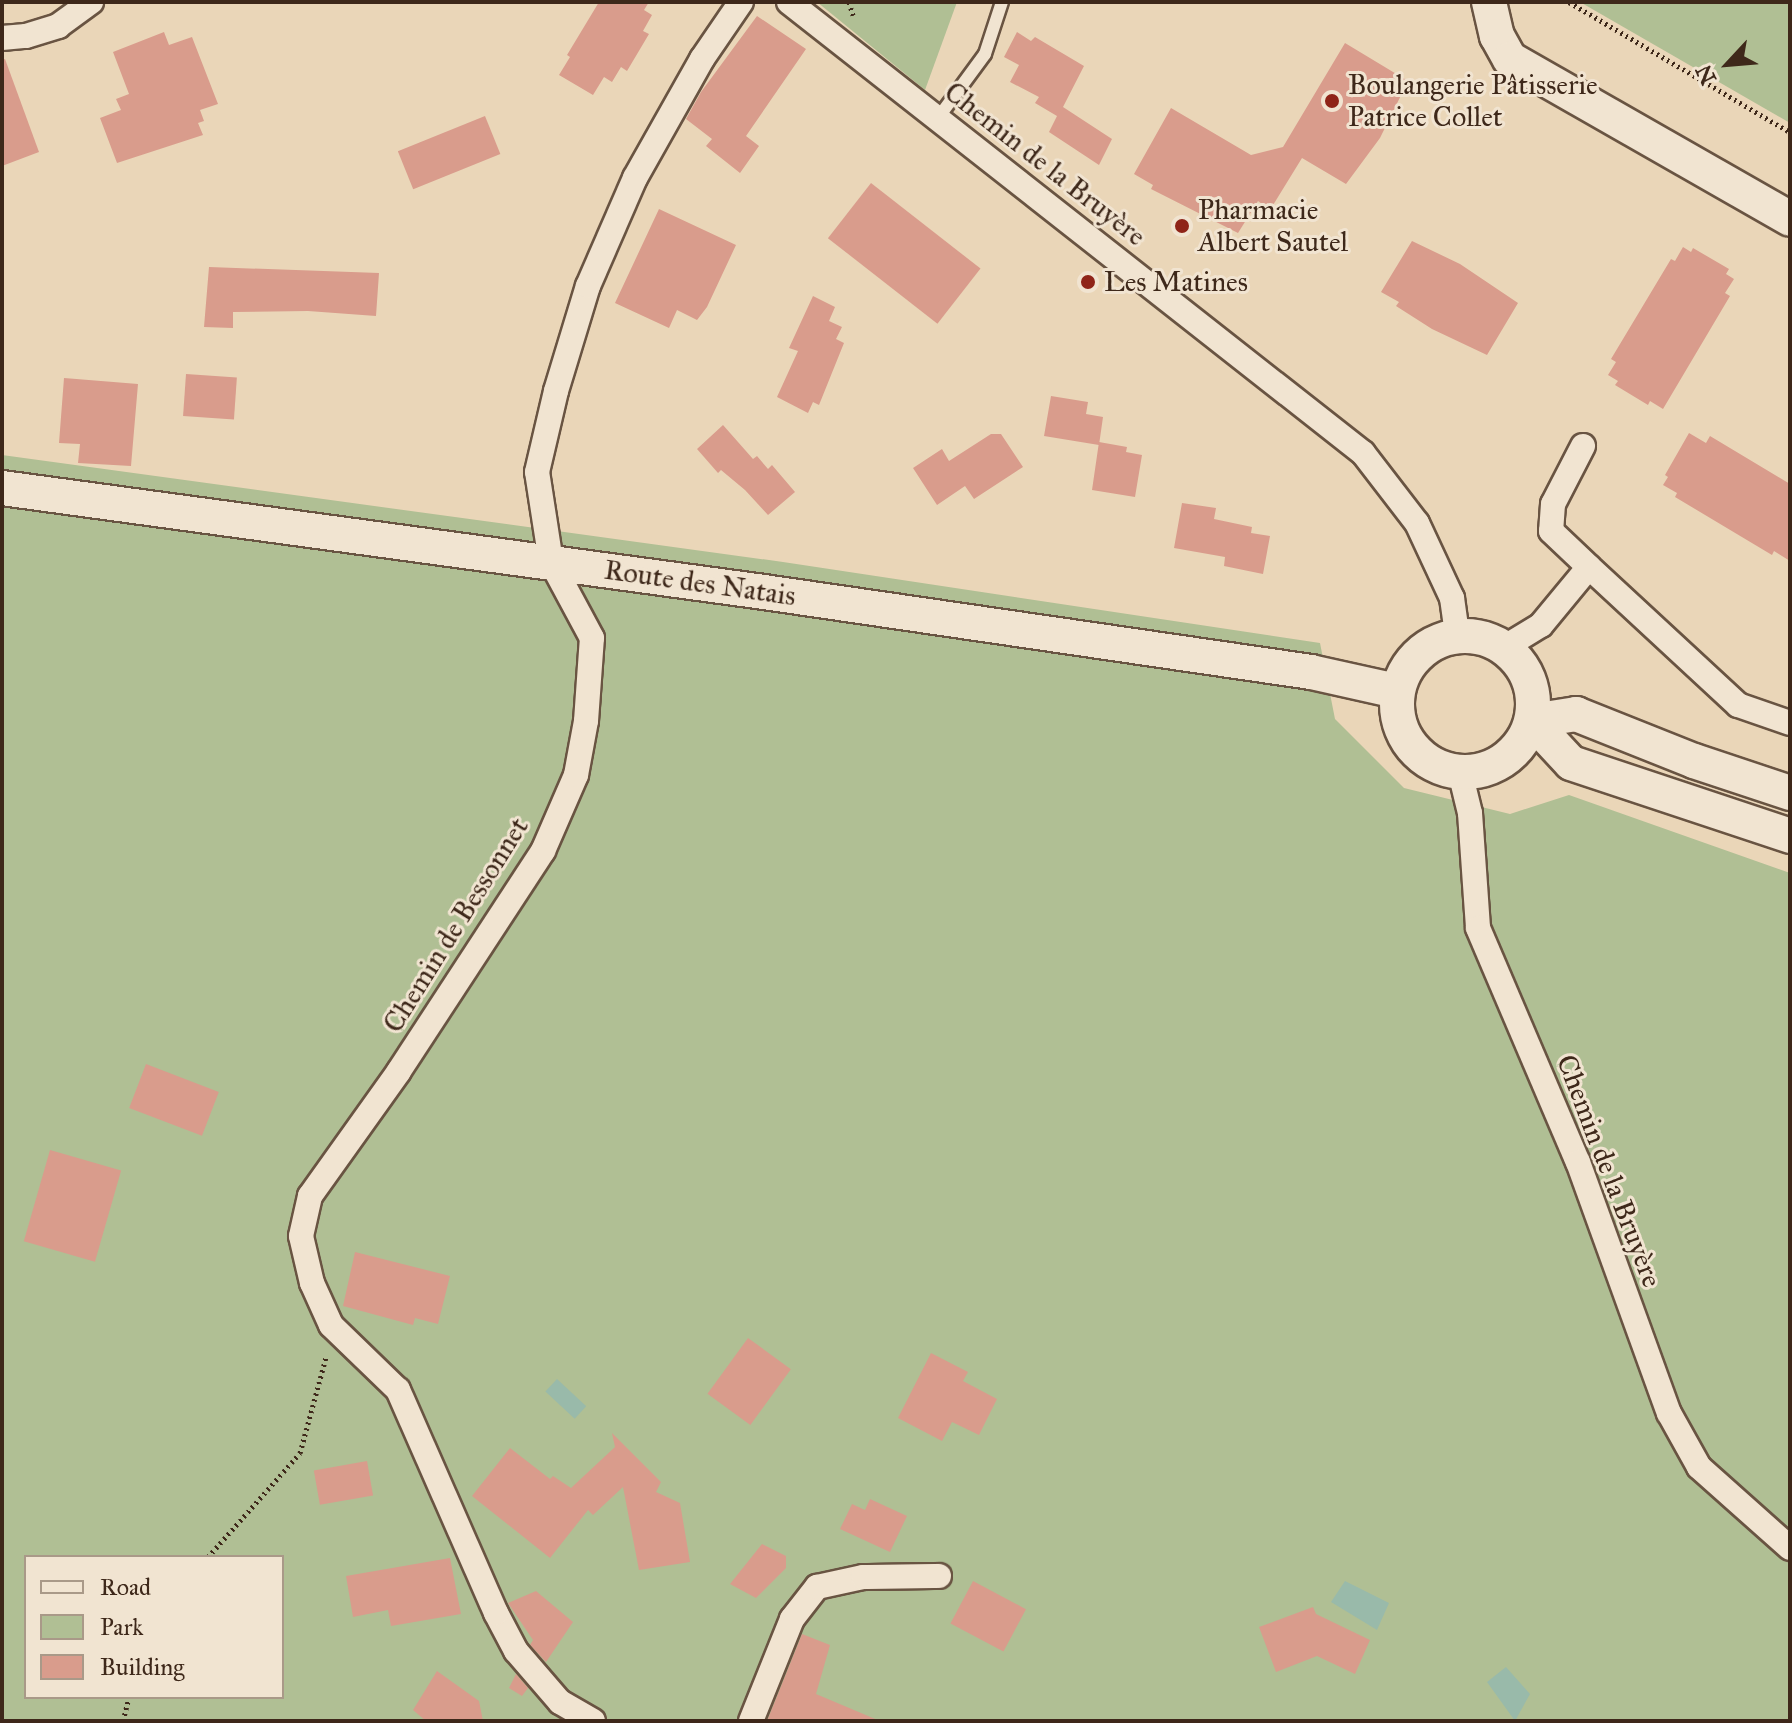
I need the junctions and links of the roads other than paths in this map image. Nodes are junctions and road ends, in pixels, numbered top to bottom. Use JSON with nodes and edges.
{"nodes":[{"id":1,"x":91,"y":2,"type":"edge"},
{"id":2,"x":741,"y":2,"type":"edge"},
{"id":3,"x":789,"y":2,"type":"edge"},
{"id":4,"x":1002,"y":2,"type":"edge"},
{"id":5,"x":1489,"y":2,"type":"edge"},
{"id":6,"x":2,"y":38,"type":"edge"},
{"id":7,"x":938,"y":118,"type":"junction"},
{"id":8,"x":1790,"y":219,"type":"edge"},
{"id":9,"x":1583,"y":446,"type":"dead end"},
{"id":10,"x":2,"y":488,"type":"edge"},
{"id":11,"x":551,"y":562,"type":"junction"},
{"id":12,"x":1589,"y":567,"type":"junction"},
{"id":13,"x":1457,"y":635,"type":"junction"},
{"id":14,"x":1505,"y":647,"type":"junction"},
{"id":15,"x":1397,"y":691,"type":"junction"},
{"id":16,"x":1532,"y":721,"type":"junction"},
{"id":17,"x":1790,"y":723,"type":"edge"},
{"id":18,"x":1460,"y":772,"type":"junction"},
{"id":19,"x":1790,"y":793,"type":"edge"},
{"id":20,"x":1790,"y":836,"type":"edge"},
{"id":21,"x":1790,"y":1548,"type":"edge"},
{"id":22,"x":939,"y":1576,"type":"dead end"},
{"id":23,"x":593,"y":1721,"type":"edge"},
{"id":24,"x":751,"y":1721,"type":"edge"}],
"edges":[{"from":1,"to":6,"type":"street"},
{"from":2,"to":11,"type":"street","name":"Chemin de Bessonnet"},
{"from":3,"to":7,"type":"street","name":"Chemin de la Bruyère"},
{"from":4,"to":7,"type":"lane"},
{"from":5,"to":8,"type":"street"},
{"from":7,"to":13,"type":"street","name":"Chemin de la Bruyère"},
{"from":9,"to":12,"type":"street"},
{"from":10,"to":11,"type":"street","name":"Route des Natais"},
{"from":11,"to":15,"type":"street","name":"Route des Natais"},
{"from":11,"to":23,"type":"street","name":"Chemin de Bessonnet"},
{"from":12,"to":14,"type":"street"},
{"from":12,"to":17,"type":"street"},
{"from":13,"to":14,"type":"street"},
{"from":13,"to":15,"type":"street"},
{"from":14,"to":16,"type":"street"},
{"from":15,"to":18,"type":"street"},
{"from":16,"to":18,"type":"street"},
{"from":16,"to":19,"type":"street"},
{"from":16,"to":20,"type":"street"},
{"from":18,"to":21,"type":"street","name":"Chemin de la Bruyère"},
{"from":22,"to":24,"type":"street"}]}
